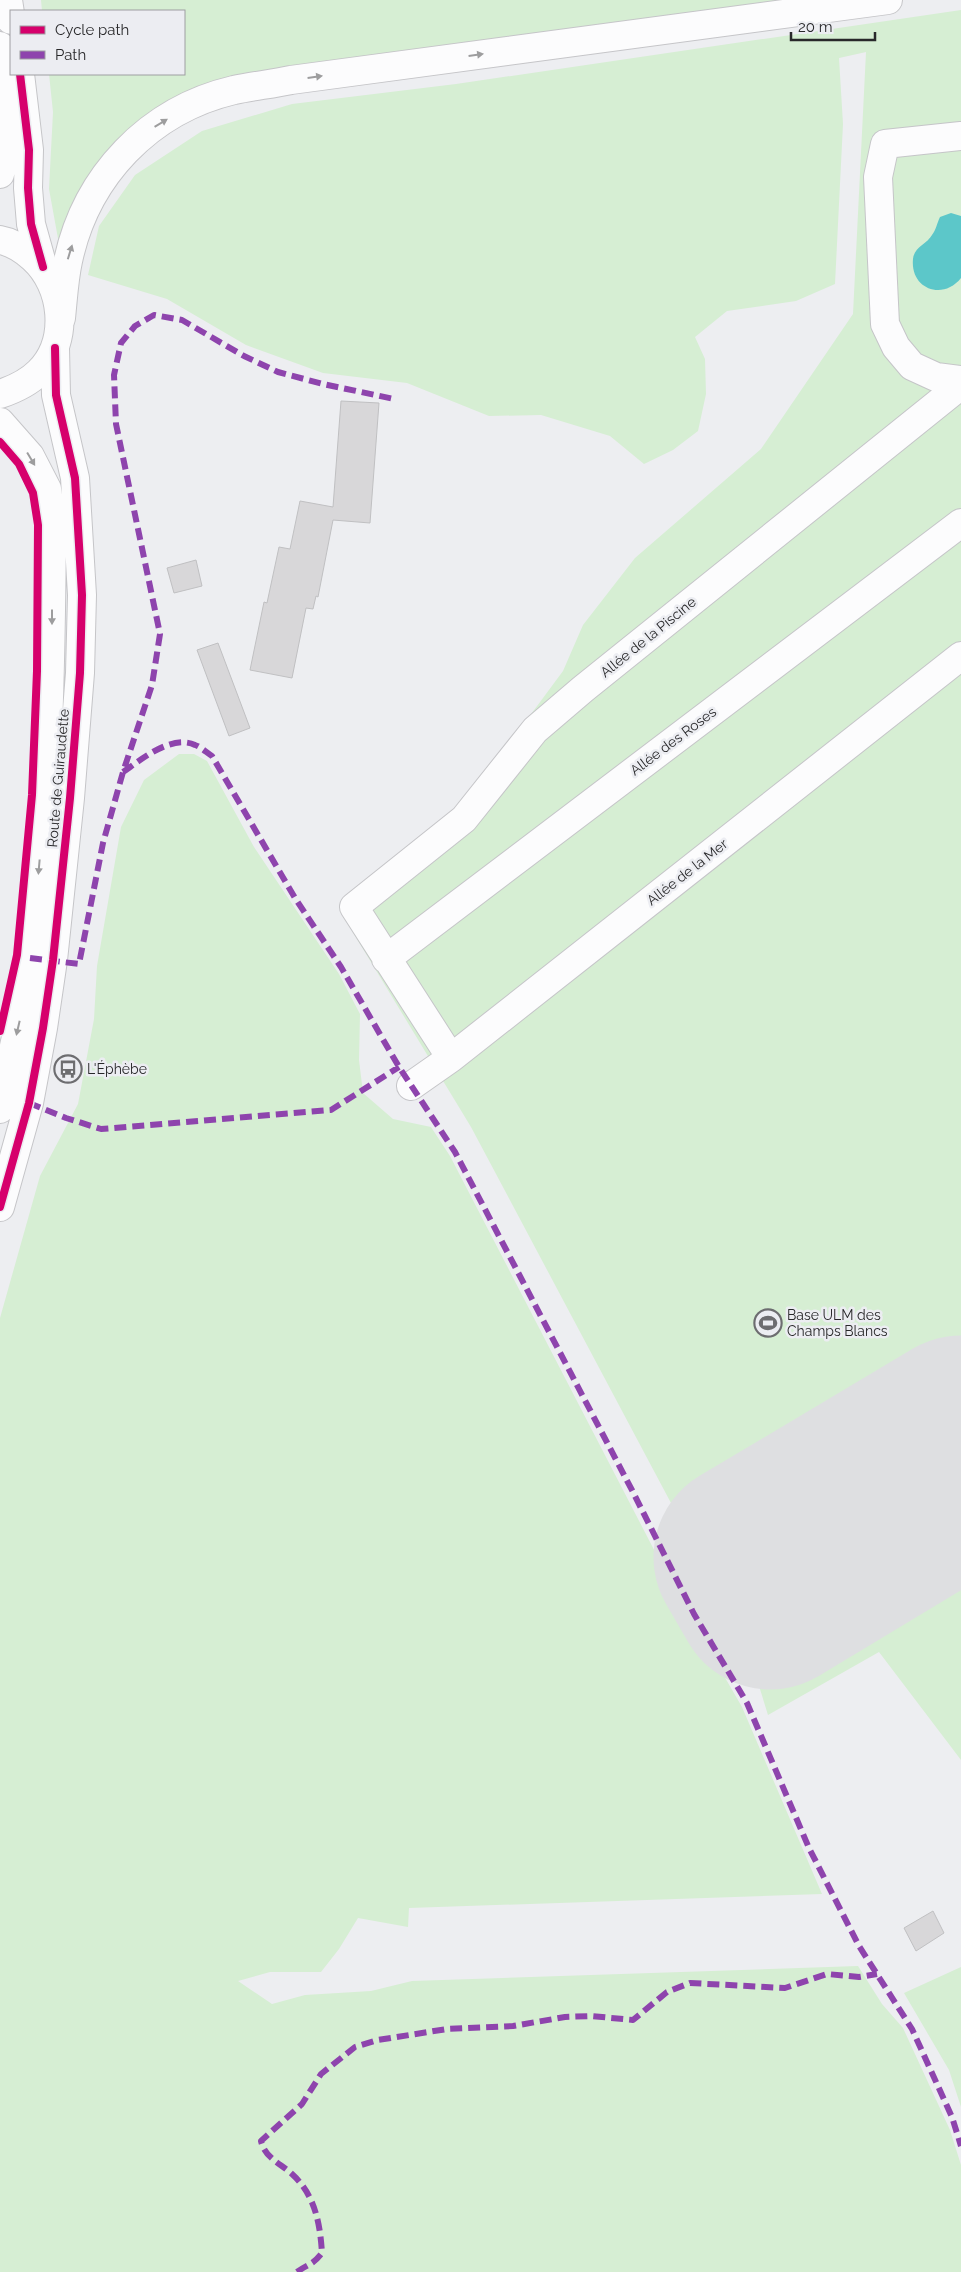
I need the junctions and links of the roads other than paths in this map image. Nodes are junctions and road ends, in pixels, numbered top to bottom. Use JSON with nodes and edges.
{"nodes":[{"id":1,"x":8,"y":0,"type":"edge"},
{"id":2,"x":888,"y":0,"type":"edge"},
{"id":3,"x":10,"y":13,"type":"edge"},
{"id":4,"x":0,"y":46,"type":"edge"},
{"id":5,"x":20,"y":75,"type":"edge"},
{"id":6,"x":961,"y":136,"type":"edge"},
{"id":7,"x":0,"y":174,"type":"edge"},
{"id":8,"x":0,"y":240,"type":"edge"},
{"id":9,"x":43,"y":267,"type":"junction"},
{"id":10,"x":61,"y":318,"type":"junction"},
{"id":11,"x":55,"y":348,"type":"junction"},
{"id":12,"x":961,"y":380,"type":"edge"},
{"id":13,"x":961,"y":385,"type":"edge"},
{"id":14,"x":0,"y":394,"type":"edge"},
{"id":15,"x":0,"y":422,"type":"edge"},
{"id":16,"x":961,"y":523,"type":"edge"},
{"id":17,"x":961,"y":656,"type":"edge"},
{"id":18,"x":386,"y":958,"type":"junction"},
{"id":19,"x":451,"y":1058,"type":"junction"},
{"id":20,"x":411,"y":1086,"type":"dead end"},
{"id":21,"x":0,"y":1108,"type":"edge"},
{"id":22,"x":0,"y":1123,"type":"edge"},
{"id":23,"x":0,"y":1161,"type":"edge"},
{"id":24,"x":0,"y":1207,"type":"edge"}],
"edges":[{"from":1,"to":3,"type":"main road"},
{"from":10,"to":2,"type":"main road","one_way":true},
{"from":4,"to":7,"type":"main road"},
{"from":5,"to":9,"type":"main road"},
{"from":6,"to":12,"type":"main road"},
{"from":8,"to":9,"type":"main road"},
{"from":9,"to":10,"type":"main road"},
{"from":10,"to":11,"type":"main road"},
{"from":11,"to":14,"type":"main road"},
{"from":11,"to":24,"type":"main road","name":"Route de Guiraudette"},
{"from":13,"to":18,"type":"main road","name":"Allée de la Piscine"},
{"from":15,"to":21,"type":"main road","name":"Route de Guiraudette","one_way":true},
{"from":16,"to":18,"type":"main road","name":"Allée des Roses"},
{"from":17,"to":19,"type":"main road","name":"Allée de la Mer"},
{"from":18,"to":19,"type":"main road"},
{"from":19,"to":20,"type":"main road","name":"Allée de la Mer"},
{"from":22,"to":23,"type":"main road"}]}
